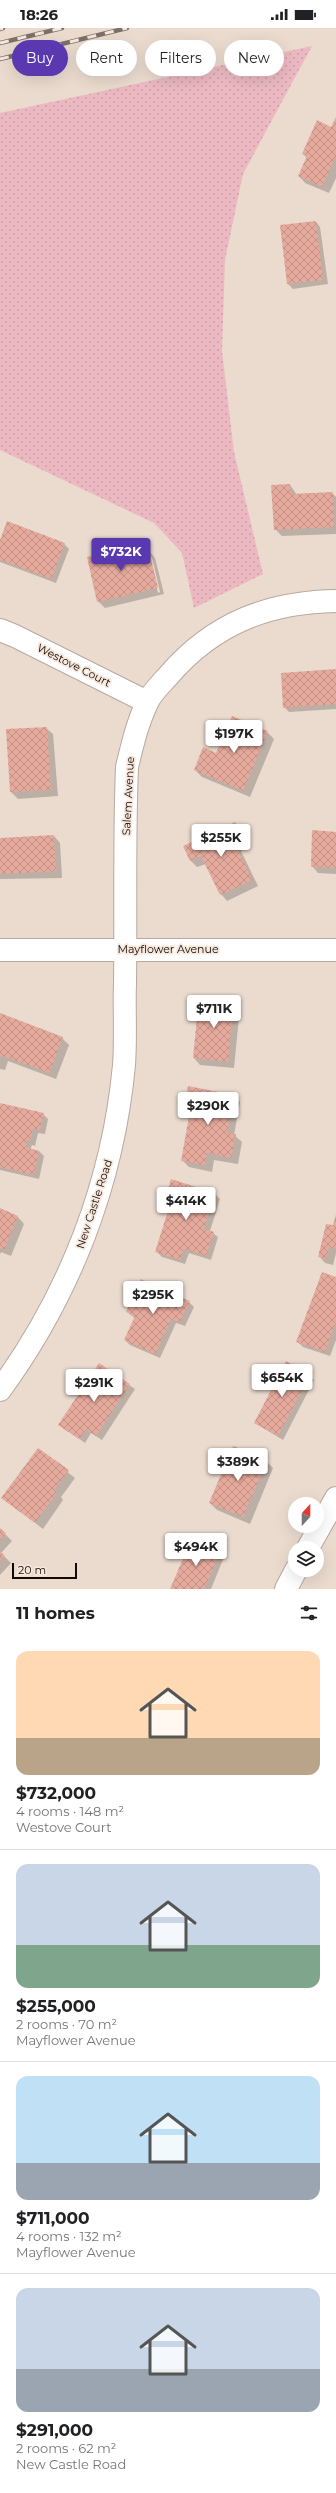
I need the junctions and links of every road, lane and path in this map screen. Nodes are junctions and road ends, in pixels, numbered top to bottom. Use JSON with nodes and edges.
{"nodes":[{"id":1,"x":336,"y":601,"type":"edge"},
{"id":2,"x":0,"y":630,"type":"edge"},
{"id":3,"x":147,"y":702,"type":"junction"},
{"id":4,"x":125,"y":949,"type":"junction"},
{"id":5,"x":0,"y":950,"type":"edge"},
{"id":6,"x":336,"y":950,"type":"edge"},
{"id":7,"x":0,"y":1390,"type":"edge"},
{"id":8,"x":336,"y":1498,"type":"edge"},
{"id":9,"x":312,"y":1541,"type":"edge"},
{"id":10,"x":292,"y":1577,"type":"edge"},
{"id":11,"x":286,"y":1589,"type":"edge"}],
"edges":[{"from":1,"to":3,"type":"street","name":"Salem Avenue"},
{"from":2,"to":3,"type":"street","name":"Westove Court"},
{"from":3,"to":4,"type":"street","name":"Salem Avenue"},
{"from":4,"to":5,"type":"street","name":"Mayflower Avenue"},
{"from":4,"to":6,"type":"street","name":"Mayflower Avenue"},
{"from":4,"to":7,"type":"street","name":"New Castle Road"},
{"from":8,"to":9,"type":"street"},
{"from":10,"to":11,"type":"street"}]}
